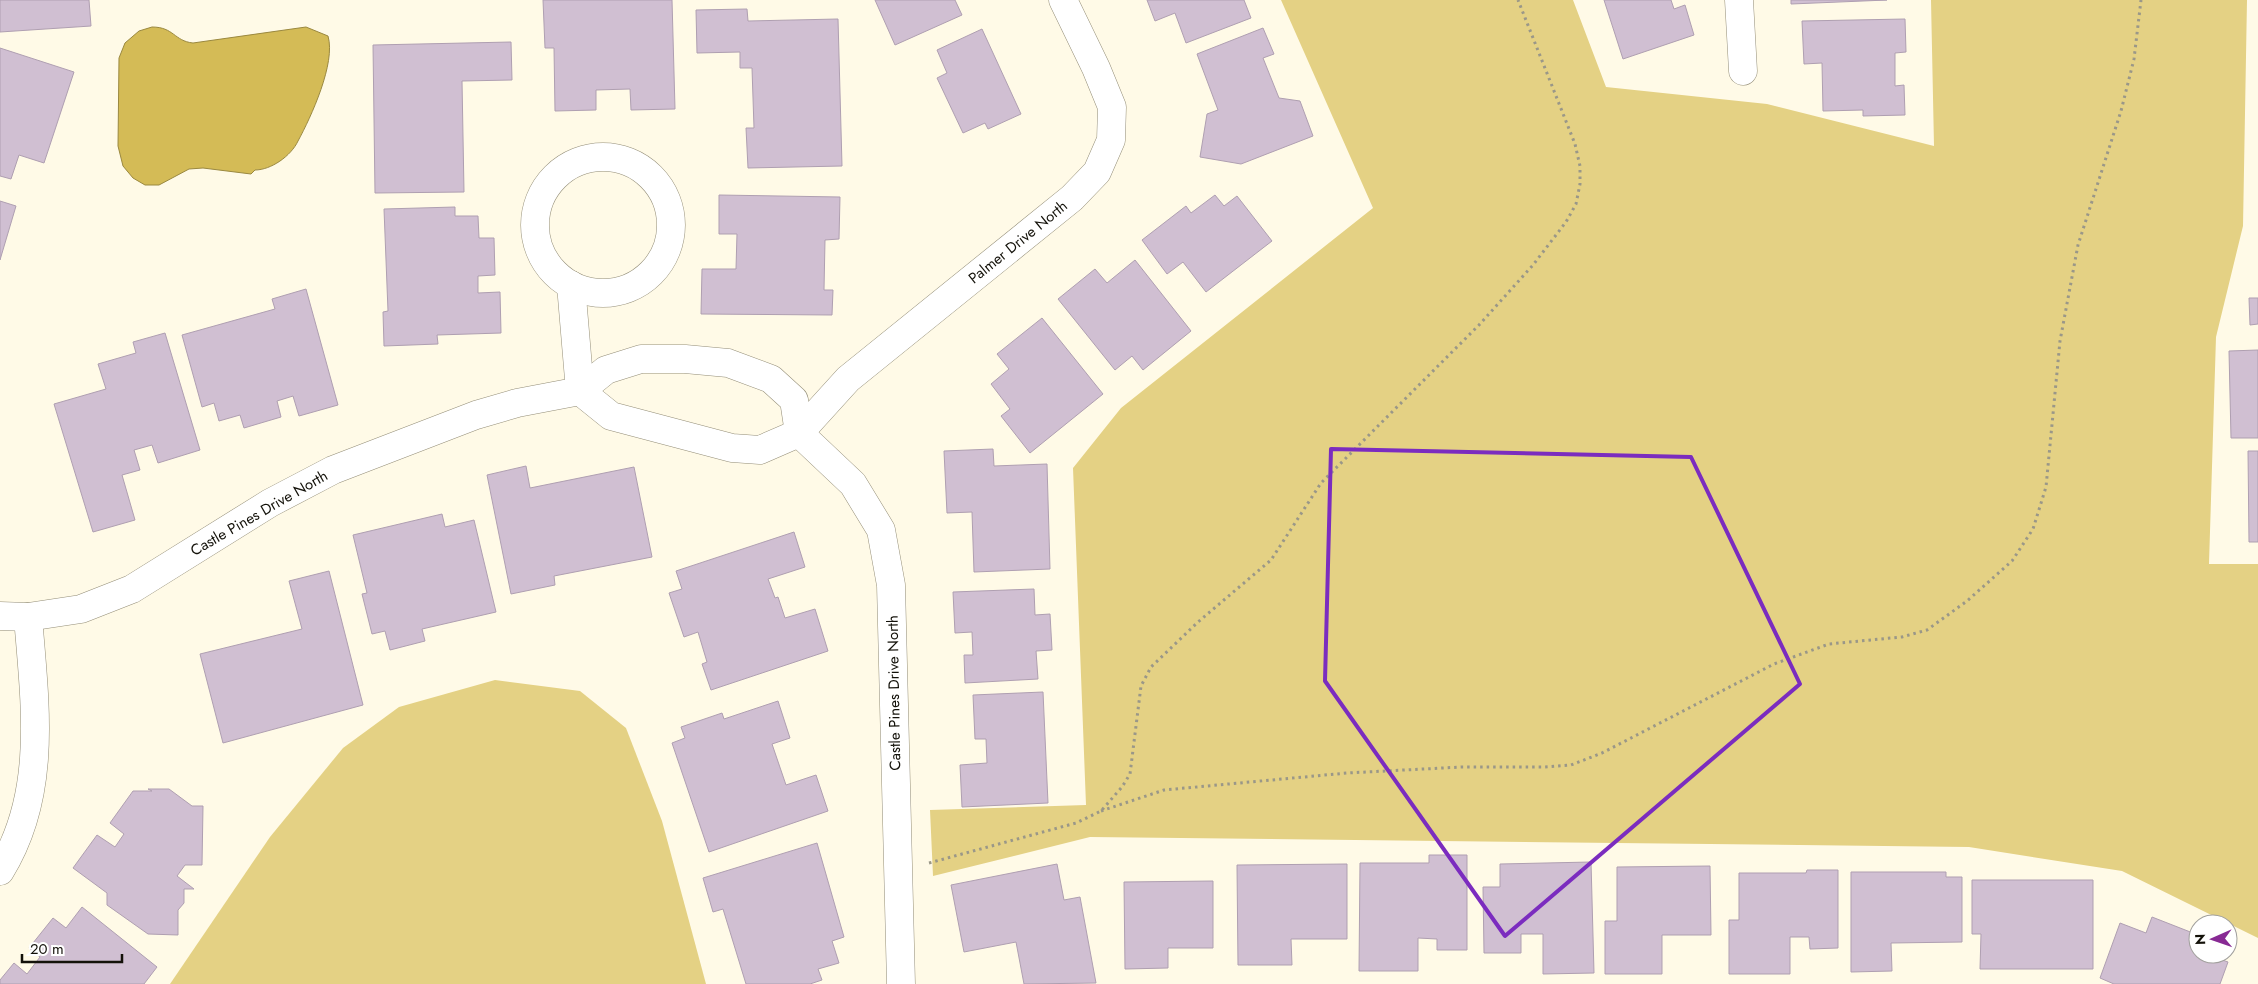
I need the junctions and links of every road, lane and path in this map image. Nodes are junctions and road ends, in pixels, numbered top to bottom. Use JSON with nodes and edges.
{"nodes":[{"id":1,"x":1063,"y":0,"type":"edge"},
{"id":2,"x":1518,"y":0,"type":"edge"},
{"id":3,"x":1739,"y":0,"type":"edge"},
{"id":4,"x":2141,"y":0,"type":"edge"},
{"id":5,"x":1743,"y":71,"type":"dead end"},
{"id":6,"x":571,"y":285,"type":"junction"},
{"id":7,"x":580,"y":391,"type":"junction"},
{"id":8,"x":799,"y":434,"type":"junction"},
{"id":9,"x":0,"y":616,"type":"edge"},
{"id":10,"x":28,"y":617,"type":"junction"},
{"id":11,"x":1101,"y":811,"type":"junction"},
{"id":12,"x":922,"y":864,"type":"dead end"},
{"id":13,"x":0,"y":871,"type":"edge"},
{"id":14,"x":901,"y":984,"type":"edge"}],
"edges":[{"from":1,"to":8,"type":"street","name":"Palmer Drive North"},
{"from":2,"to":11,"type":"path"},
{"from":3,"to":5,"type":"street"},
{"from":4,"to":11,"type":"path"},
{"from":6,"to":6,"type":"street"},
{"from":6,"to":7,"type":"street"},
{"from":7,"to":8,"type":"street"},
{"from":7,"to":8,"type":"street","name":"Castle Pines Drive North"},
{"from":7,"to":10,"type":"street","name":"Castle Pines Drive North"},
{"from":8,"to":14,"type":"street","name":"Castle Pines Drive North"},
{"from":9,"to":10,"type":"street","name":"Castle Pines Drive North"},
{"from":10,"to":13,"type":"street"},
{"from":11,"to":12,"type":"path"}]}
